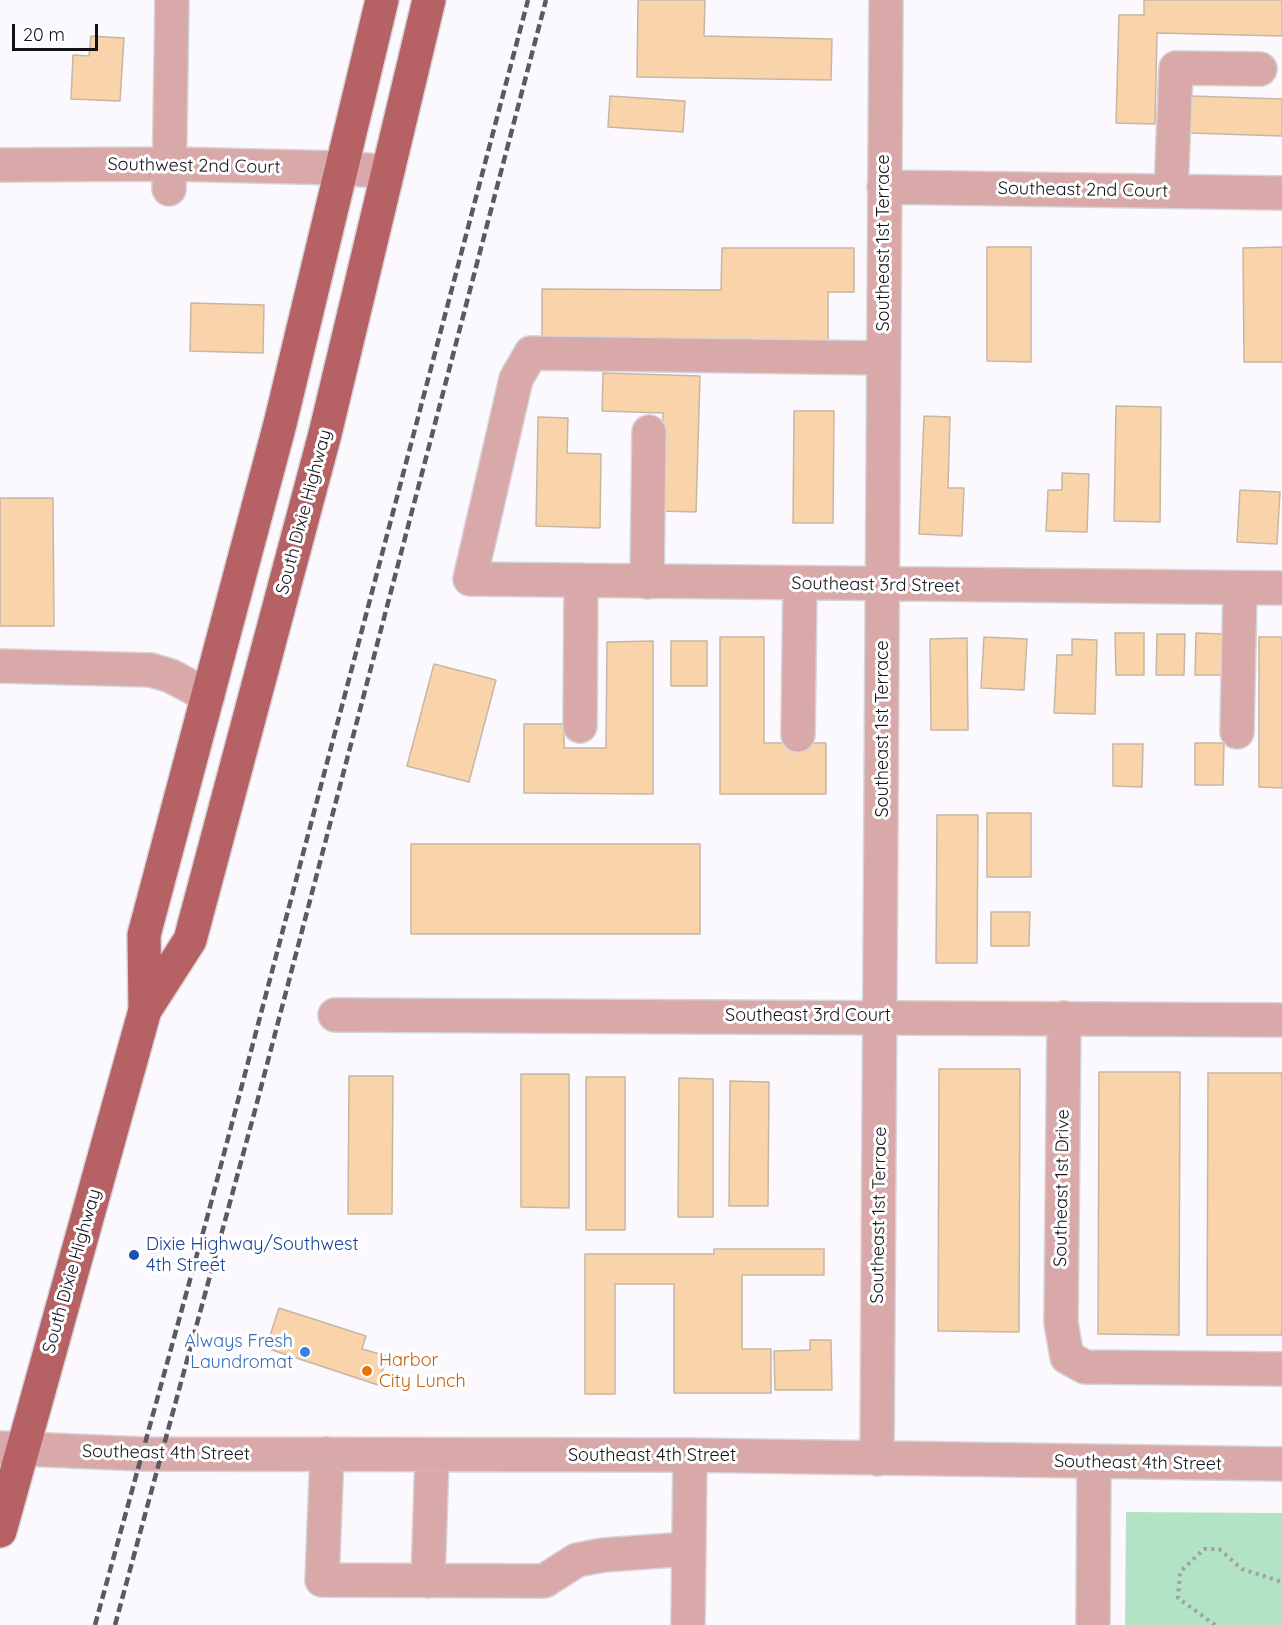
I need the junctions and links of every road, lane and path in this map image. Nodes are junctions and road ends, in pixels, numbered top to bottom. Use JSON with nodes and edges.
{"nodes":[{"id":1,"x":172,"y":0,"type":"edge"},
{"id":2,"x":382,"y":0,"type":"edge"},
{"id":3,"x":429,"y":0,"type":"edge"},
{"id":4,"x":886,"y":0,"type":"edge"},
{"id":5,"x":1260,"y":69,"type":"dead end"},
{"id":6,"x":0,"y":165,"type":"edge"},
{"id":7,"x":342,"y":168,"type":"junction"},
{"id":8,"x":388,"y":172,"type":"junction"},
{"id":9,"x":169,"y":177,"type":"junction"},
{"id":10,"x":884,"y":187,"type":"junction"},
{"id":11,"x":1171,"y":191,"type":"junction"},
{"id":12,"x":1282,"y":193,"type":"edge"},
{"id":13,"x":884,"y":358,"type":"junction"},
{"id":14,"x":649,"y":432,"type":"dead end"},
{"id":15,"x":581,"y":580,"type":"junction"},
{"id":16,"x":647,"y":582,"type":"junction"},
{"id":17,"x":800,"y":584,"type":"junction"},
{"id":18,"x":884,"y":586,"type":"junction"},
{"id":19,"x":1240,"y":588,"type":"junction"},
{"id":20,"x":1282,"y":588,"type":"edge"},
{"id":21,"x":0,"y":666,"type":"edge"},
{"id":22,"x":208,"y":696,"type":"junction"},
{"id":23,"x":580,"y":726,"type":"dead end"},
{"id":24,"x":1238,"y":732,"type":"dead end"},
{"id":25,"x":798,"y":735,"type":"dead end"},
{"id":26,"x":145,"y":1010,"type":"junction"},
{"id":27,"x":335,"y":1016,"type":"dead end"},
{"id":28,"x":881,"y":1016,"type":"junction"},
{"id":29,"x":1064,"y":1018,"type":"junction"},
{"id":30,"x":1282,"y":1020,"type":"edge"},
{"id":31,"x":1282,"y":1369,"type":"edge"},
{"id":32,"x":11,"y":1449,"type":"edge"},
{"id":33,"x":327,"y":1454,"type":"junction"},
{"id":34,"x":432,"y":1455,"type":"junction"},
{"id":35,"x":690,"y":1455,"type":"junction"},
{"id":36,"x":877,"y":1459,"type":"junction"},
{"id":37,"x":1094,"y":1462,"type":"junction"},
{"id":38,"x":1282,"y":1464,"type":"edge"},
{"id":39,"x":0,"y":1531,"type":"edge"},
{"id":40,"x":688,"y":1550,"type":"junction"},
{"id":41,"x":428,"y":1581,"type":"junction"},
{"id":42,"x":1282,"y":1582,"type":"edge"},
{"id":43,"x":688,"y":1625,"type":"edge"},
{"id":44,"x":1093,"y":1625,"type":"edge"},
{"id":45,"x":1215,"y":1625,"type":"edge"}],
"edges":[{"from":1,"to":9,"type":"street"},
{"from":2,"to":7,"type":"main road","name":"South Dixie Highway"},
{"from":3,"to":8,"type":"main road","name":"South Dixie Highway"},
{"from":4,"to":10,"type":"street","name":"Southeast 1st Terrace"},
{"from":5,"to":11,"type":"street"},
{"from":6,"to":9,"type":"street","name":"Southwest 2nd Court"},
{"from":7,"to":8,"type":"street","name":"Southwest 2nd Court"},
{"from":7,"to":9,"type":"street","name":"Southwest 2nd Court"},
{"from":7,"to":22,"type":"main road","name":"South Dixie Highway"},
{"from":8,"to":26,"type":"main road","name":"South Dixie Highway"},
{"from":10,"to":11,"type":"street","name":"Southeast 2nd Court"},
{"from":10,"to":13,"type":"street","name":"Southeast 1st Terrace"},
{"from":11,"to":12,"type":"street","name":"Southeast 2nd Court"},
{"from":13,"to":15,"type":"street","name":"Southeast 3rd Street"},
{"from":13,"to":18,"type":"street","name":"Southeast 1st Terrace"},
{"from":14,"to":16,"type":"street"},
{"from":15,"to":16,"type":"street","name":"Southeast 3rd Street"},
{"from":15,"to":23,"type":"street"},
{"from":16,"to":17,"type":"street","name":"Southeast 3rd Street"},
{"from":17,"to":18,"type":"street","name":"Southeast 3rd Street"},
{"from":17,"to":25,"type":"street"},
{"from":18,"to":19,"type":"street","name":"Southeast 3rd Street"},
{"from":18,"to":28,"type":"street","name":"Southeast 1st Terrace"},
{"from":19,"to":20,"type":"street","name":"Southeast 3rd Street"},
{"from":19,"to":24,"type":"street"},
{"from":21,"to":22,"type":"street"},
{"from":22,"to":26,"type":"main road","name":"South Dixie Highway"},
{"from":26,"to":32,"type":"main road","name":"South Dixie Highway"},
{"from":27,"to":28,"type":"street","name":"Southeast 3rd Court"},
{"from":28,"to":29,"type":"street","name":"Southeast 3rd Court"},
{"from":28,"to":36,"type":"street","name":"Southeast 1st Terrace"},
{"from":29,"to":30,"type":"street","name":"Southeast 3rd Court"},
{"from":29,"to":31,"type":"street","name":"Southeast 1st Drive"},
{"from":32,"to":33,"type":"street","name":"Southeast 4th Street"},
{"from":32,"to":39,"type":"main road","name":"South Dixie Highway"},
{"from":33,"to":34,"type":"street","name":"Southeast 4th Street"},
{"from":33,"to":41,"type":"street"},
{"from":34,"to":35,"type":"street","name":"Southeast 4th Street"},
{"from":34,"to":41,"type":"street"},
{"from":35,"to":36,"type":"street","name":"Southeast 4th Street"},
{"from":35,"to":40,"type":"street"},
{"from":36,"to":37,"type":"street","name":"Southeast 4th Street"},
{"from":37,"to":38,"type":"street","name":"Southeast 4th Street"},
{"from":37,"to":44,"type":"street"},
{"from":40,"to":41,"type":"street"},
{"from":40,"to":43,"type":"street"},
{"from":42,"to":45,"type":"path"}]}
